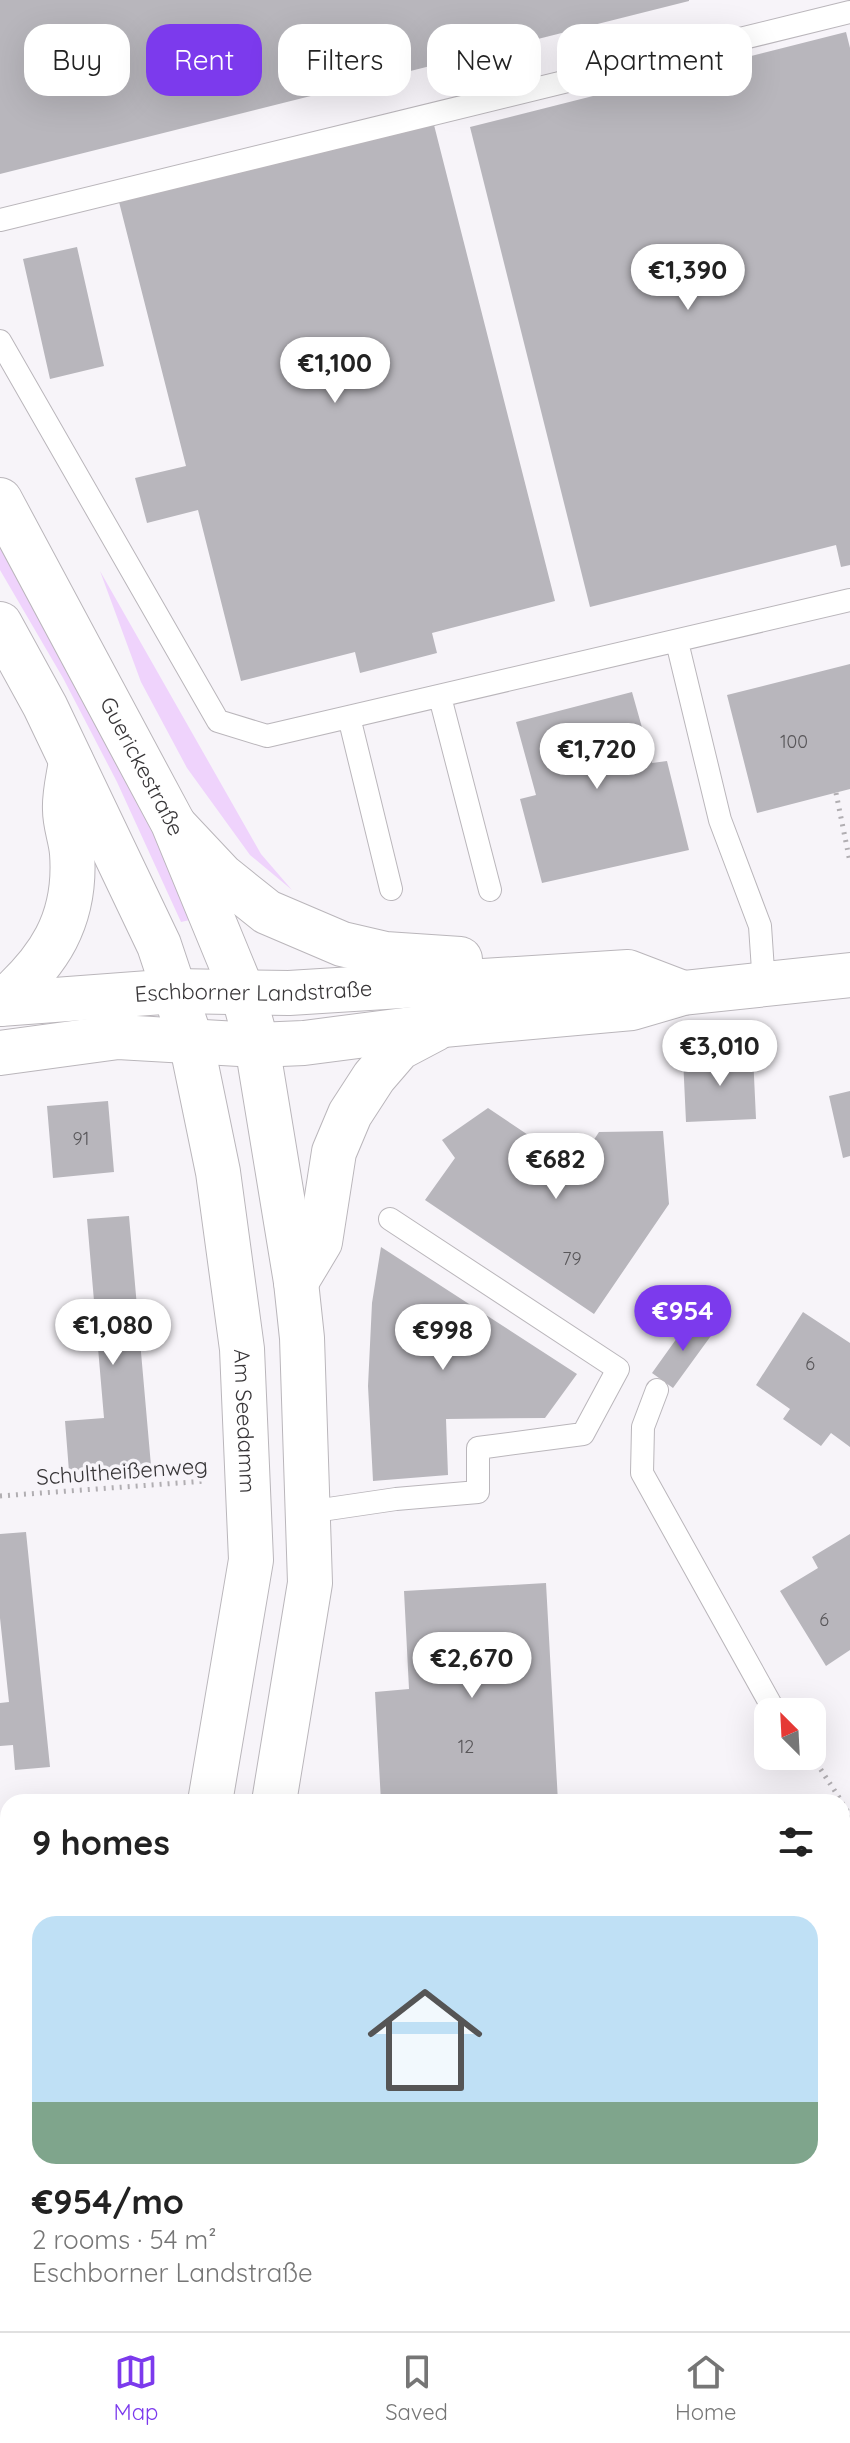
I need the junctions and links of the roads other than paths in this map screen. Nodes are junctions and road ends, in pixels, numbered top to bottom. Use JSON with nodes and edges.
{"nodes":[{"id":1,"x":850,"y":12,"type":"edge"},
{"id":2,"x":0,"y":220,"type":"edge"},
{"id":3,"x":0,"y":341,"type":"edge"},
{"id":4,"x":0,"y":500,"type":"edge"},
{"id":5,"x":850,"y":600,"type":"edge"},
{"id":6,"x":0,"y":624,"type":"edge"},
{"id":7,"x":677,"y":642,"type":"junction"},
{"id":8,"x":440,"y":697,"type":"junction"},
{"id":9,"x":349,"y":717,"type":"junction"},
{"id":10,"x":71,"y":761,"type":"junction"},
{"id":11,"x":173,"y":823,"type":"junction"},
{"id":12,"x":391,"y":889,"type":"dead end"},
{"id":13,"x":490,"y":890,"type":"dead end"},
{"id":14,"x":850,"y":975,"type":"edge"},
{"id":15,"x":506,"y":979,"type":"junction"},
{"id":16,"x":764,"y":985,"type":"junction"},
{"id":17,"x":176,"y":991,"type":"junction"},
{"id":18,"x":243,"y":993,"type":"junction"},
{"id":19,"x":683,"y":993,"type":"junction"},
{"id":20,"x":0,"y":1004,"type":"edge"},
{"id":21,"x":443,"y":1025,"type":"junction"},
{"id":22,"x":191,"y":1041,"type":"junction"},
{"id":23,"x":257,"y":1045,"type":"junction"},
{"id":24,"x":0,"y":1053,"type":"edge"},
{"id":25,"x":390,"y":1219,"type":"dead end"},
{"id":26,"x":296,"y":1282,"type":"junction"},
{"id":27,"x":657,"y":1390,"type":"dead end"},
{"id":28,"x":308,"y":1512,"type":"junction"},
{"id":29,"x":767,"y":1698,"type":"edge"},
{"id":30,"x":211,"y":1794,"type":"edge"},
{"id":31,"x":275,"y":1794,"type":"edge"}],
"edges":[{"from":1,"to":2,"type":"lane"},
{"from":3,"to":9,"type":"lane"},
{"from":4,"to":11,"type":"main road","name":"Guerickestraße"},
{"from":5,"to":7,"type":"lane"},
{"from":6,"to":10,"type":"main road"},
{"from":7,"to":8,"type":"lane"},
{"from":7,"to":16,"type":"lane"},
{"from":8,"to":9,"type":"lane"},
{"from":8,"to":13,"type":"lane"},
{"from":9,"to":12,"type":"lane"},
{"from":10,"to":17,"type":"main road"},
{"from":10,"to":20,"type":"main road","name":"Eschborner Landstraße"},
{"from":11,"to":15,"type":"main road","name":"Eschborner Landstraße"},
{"from":11,"to":18,"type":"main road","name":"Guerickestraße"},
{"from":14,"to":16,"type":"main road","name":"Eschborner Landstraße"},
{"from":15,"to":18,"type":"main road","name":"Eschborner Landstraße"},
{"from":15,"to":19,"type":"main road","name":"Eschborner Landstraße"},
{"from":16,"to":19,"type":"main road","name":"Eschborner Landstraße"},
{"from":17,"to":18,"type":"main road","name":"Eschborner Landstraße"},
{"from":17,"to":20,"type":"main road","name":"Eschborner Landstraße"},
{"from":17,"to":22,"type":"main road"},
{"from":18,"to":23,"type":"main road","name":"Guerickestraße"},
{"from":19,"to":21,"type":"main road","name":"Eschborner Landstraße"},
{"from":21,"to":23,"type":"main road","name":"Eschborner Landstraße"},
{"from":21,"to":26,"type":"main road","name":"Eschborner Landstraße"},
{"from":22,"to":23,"type":"main road","name":"Eschborner Landstraße"},
{"from":22,"to":24,"type":"main road","name":"Eschborner Landstraße"},
{"from":22,"to":30,"type":"main road","name":"Am Seedamm"},
{"from":23,"to":26,"type":"main road"},
{"from":25,"to":28,"type":"lane"},
{"from":26,"to":28,"type":"main road"},
{"from":27,"to":29,"type":"lane"},
{"from":28,"to":31,"type":"main road"}]}
